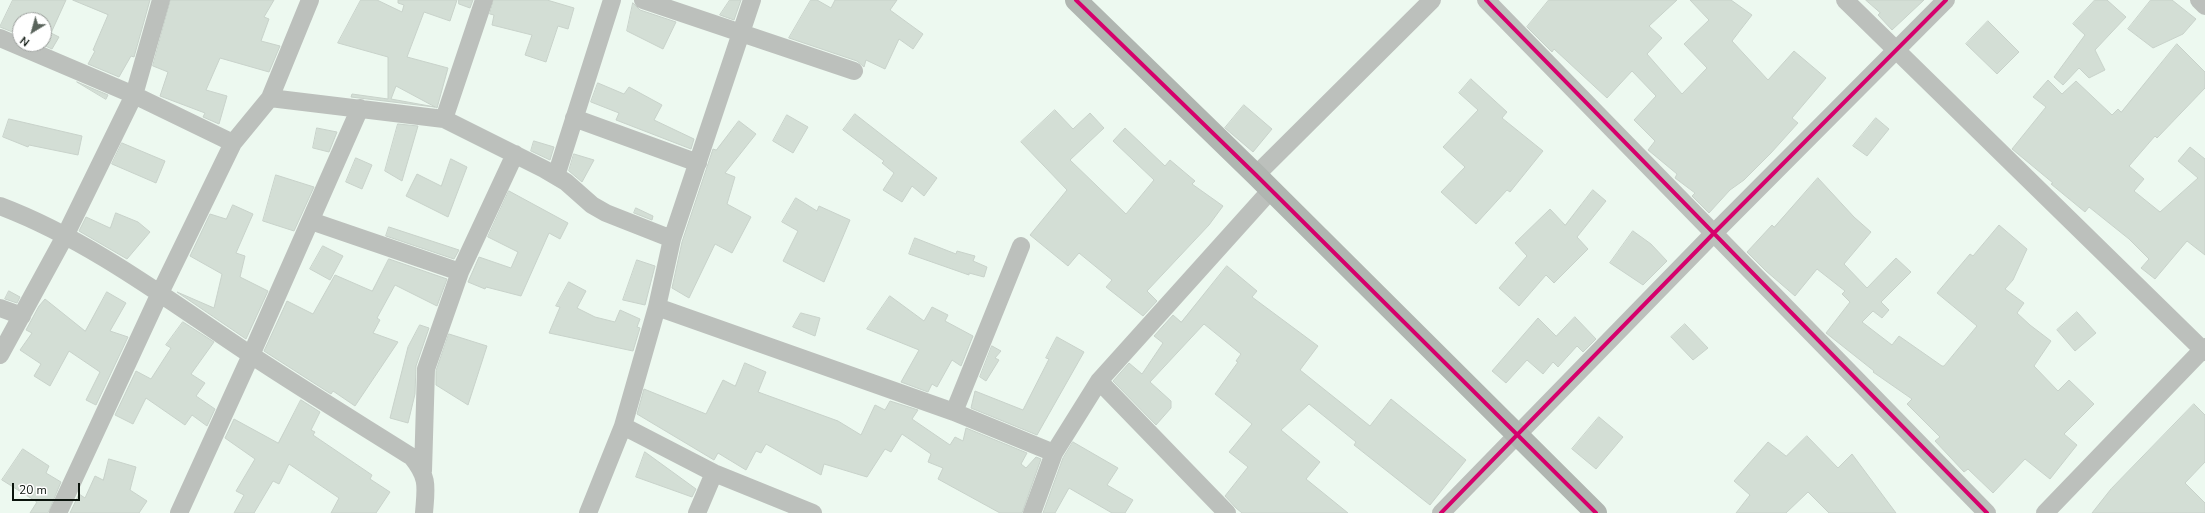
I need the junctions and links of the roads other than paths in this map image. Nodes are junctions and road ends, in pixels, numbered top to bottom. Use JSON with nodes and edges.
{"nodes":[{"id":1,"x":160,"y":0,"type":"edge"},
{"id":2,"x":310,"y":0,"type":"edge"},
{"id":3,"x":484,"y":0,"type":"edge"},
{"id":4,"x":612,"y":0,"type":"edge"},
{"id":5,"x":643,"y":0,"type":"edge"},
{"id":6,"x":752,"y":0,"type":"edge"},
{"id":7,"x":1076,"y":0,"type":"edge"},
{"id":8,"x":1432,"y":0,"type":"edge"},
{"id":9,"x":1486,"y":0,"type":"edge"},
{"id":10,"x":1845,"y":0,"type":"edge"},
{"id":11,"x":1946,"y":0,"type":"edge"},
{"id":12,"x":2199,"y":0,"type":"edge"},
{"id":13,"x":2205,"y":6,"type":"edge"},
{"id":14,"x":742,"y":33,"type":"junction"},
{"id":15,"x":0,"y":38,"type":"edge"},
{"id":16,"x":1896,"y":49,"type":"junction"},
{"id":17,"x":854,"y":71,"type":"dead end"},
{"id":18,"x":134,"y":95,"type":"junction"},
{"id":19,"x":270,"y":98,"type":"junction"},
{"id":20,"x":360,"y":108,"type":"junction"},
{"id":21,"x":574,"y":118,"type":"junction"},
{"id":22,"x":444,"y":119,"type":"junction"},
{"id":23,"x":233,"y":143,"type":"junction"},
{"id":24,"x":515,"y":154,"type":"junction"},
{"id":25,"x":698,"y":163,"type":"junction"},
{"id":26,"x":556,"y":176,"type":"junction"},
{"id":27,"x":1263,"y":183,"type":"junction"},
{"id":28,"x":0,"y":206,"type":"edge"},
{"id":29,"x":311,"y":221,"type":"junction"},
{"id":30,"x":1714,"y":233,"type":"junction"},
{"id":31,"x":65,"y":236,"type":"junction"},
{"id":32,"x":672,"y":239,"type":"junction"},
{"id":33,"x":1021,"y":246,"type":"dead end"},
{"id":34,"x":460,"y":272,"type":"junction"},
{"id":35,"x":160,"y":293,"type":"junction"},
{"id":36,"x":656,"y":307,"type":"junction"},
{"id":37,"x":0,"y":308,"type":"edge"},
{"id":38,"x":22,"y":316,"type":"junction"},
{"id":39,"x":2204,"y":350,"type":"edge"},
{"id":40,"x":0,"y":355,"type":"edge"},
{"id":41,"x":251,"y":355,"type":"junction"},
{"id":42,"x":1099,"y":381,"type":"junction"},
{"id":43,"x":954,"y":412,"type":"junction"},
{"id":44,"x":623,"y":426,"type":"junction"},
{"id":45,"x":1517,"y":434,"type":"junction"},
{"id":46,"x":1054,"y":454,"type":"junction"},
{"id":47,"x":423,"y":471,"type":"junction"},
{"id":48,"x":714,"y":473,"type":"junction"},
{"id":49,"x":58,"y":513,"type":"edge"},
{"id":50,"x":179,"y":513,"type":"edge"},
{"id":51,"x":424,"y":513,"type":"edge"},
{"id":52,"x":588,"y":513,"type":"edge"},
{"id":53,"x":697,"y":513,"type":"edge"},
{"id":54,"x":813,"y":513,"type":"edge"},
{"id":55,"x":1032,"y":513,"type":"edge"},
{"id":56,"x":1227,"y":513,"type":"edge"},
{"id":57,"x":1440,"y":513,"type":"edge"},
{"id":58,"x":1596,"y":513,"type":"edge"},
{"id":59,"x":1987,"y":513,"type":"edge"},
{"id":60,"x":2045,"y":513,"type":"edge"}],
"edges":[{"from":1,"to":18,"type":"street"},
{"from":2,"to":19,"type":"street"},
{"from":3,"to":22,"type":"street"},
{"from":4,"to":21,"type":"street"},
{"from":5,"to":14,"type":"street"},
{"from":6,"to":14,"type":"street"},
{"from":7,"to":27,"type":"street"},
{"from":8,"to":27,"type":"street"},
{"from":9,"to":30,"type":"street"},
{"from":10,"to":16,"type":"street"},
{"from":11,"to":16,"type":"street"},
{"from":12,"to":13,"type":"street"},
{"from":14,"to":17,"type":"street"},
{"from":14,"to":25,"type":"street"},
{"from":15,"to":18,"type":"street"},
{"from":16,"to":30,"type":"street"},
{"from":16,"to":39,"type":"street"},
{"from":18,"to":23,"type":"street"},
{"from":18,"to":31,"type":"street"},
{"from":19,"to":20,"type":"street"},
{"from":19,"to":23,"type":"street"},
{"from":20,"to":22,"type":"street"},
{"from":20,"to":29,"type":"street"},
{"from":21,"to":25,"type":"street"},
{"from":21,"to":26,"type":"street"},
{"from":22,"to":24,"type":"street"},
{"from":23,"to":35,"type":"street"},
{"from":24,"to":26,"type":"street"},
{"from":24,"to":34,"type":"street"},
{"from":25,"to":32,"type":"street"},
{"from":26,"to":32,"type":"street"},
{"from":27,"to":42,"type":"street"},
{"from":27,"to":45,"type":"street"},
{"from":28,"to":31,"type":"street"},
{"from":29,"to":34,"type":"street"},
{"from":29,"to":41,"type":"street"},
{"from":30,"to":45,"type":"street"},
{"from":30,"to":59,"type":"street"},
{"from":31,"to":35,"type":"street"},
{"from":31,"to":38,"type":"street"},
{"from":32,"to":36,"type":"street"},
{"from":33,"to":43,"type":"street"},
{"from":34,"to":47,"type":"street"},
{"from":35,"to":41,"type":"street"},
{"from":35,"to":49,"type":"street"},
{"from":36,"to":43,"type":"street"},
{"from":36,"to":44,"type":"street"},
{"from":37,"to":38,"type":"street"},
{"from":38,"to":40,"type":"street"},
{"from":39,"to":60,"type":"street"},
{"from":41,"to":47,"type":"street"},
{"from":41,"to":50,"type":"street"},
{"from":42,"to":46,"type":"street"},
{"from":42,"to":56,"type":"street"},
{"from":43,"to":46,"type":"street"},
{"from":44,"to":48,"type":"street"},
{"from":44,"to":52,"type":"street"},
{"from":45,"to":57,"type":"street"},
{"from":45,"to":58,"type":"street"},
{"from":46,"to":55,"type":"street"},
{"from":47,"to":51,"type":"street"},
{"from":48,"to":53,"type":"street"},
{"from":48,"to":54,"type":"street"}]}
